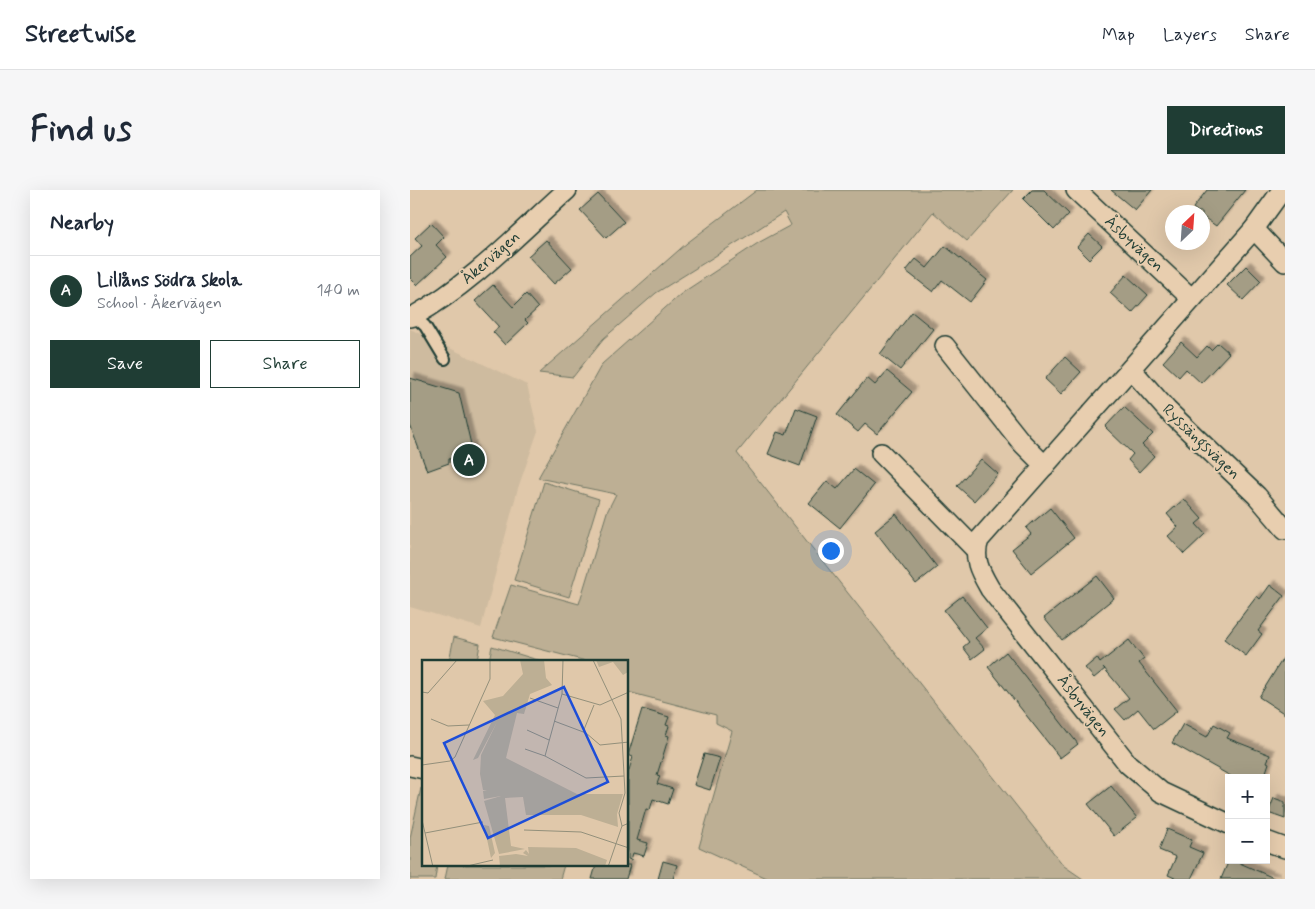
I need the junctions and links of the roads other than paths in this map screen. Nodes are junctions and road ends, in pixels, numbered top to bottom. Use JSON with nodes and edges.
{"nodes":[{"id":1,"x":567,"y":190,"type":"edge"},
{"id":2,"x":1076,"y":190,"type":"edge"},
{"id":3,"x":1282,"y":190,"type":"edge"},
{"id":4,"x":1254,"y":229,"type":"junction"},
{"id":5,"x":1285,"y":262,"type":"edge"},
{"id":6,"x":1192,"y":299,"type":"junction"},
{"id":7,"x":412,"y":316,"type":"edge"},
{"id":8,"x":945,"y":346,"type":"dead end"},
{"id":9,"x":445,"y":358,"type":"dead end"},
{"id":10,"x":1130,"y":369,"type":"junction"},
{"id":11,"x":881,"y":453,"type":"dead end"},
{"id":12,"x":1045,"y":466,"type":"junction"},
{"id":13,"x":1281,"y":516,"type":"edge"},
{"id":14,"x":976,"y":550,"type":"junction"},
{"id":15,"x":1225,"y":822,"type":"edge"},
{"id":16,"x":1270,"y":842,"type":"edge"},
{"id":17,"x":1285,"y":848,"type":"edge"}],
"edges":[{"from":1,"to":7,"type":"street","name":"Åkervägen"},
{"from":2,"to":6,"type":"street","name":"Åsbyvägen"},
{"from":3,"to":4,"type":"street"},
{"from":4,"to":5,"type":"street"},
{"from":4,"to":6,"type":"street"},
{"from":6,"to":10,"type":"street"},
{"from":7,"to":9,"type":"lane"},
{"from":8,"to":12,"type":"street"},
{"from":10,"to":12,"type":"street"},
{"from":10,"to":13,"type":"street","name":"Ryssängsvägen"},
{"from":11,"to":14,"type":"street"},
{"from":12,"to":14,"type":"street"},
{"from":14,"to":15,"type":"street","name":"Åsbyvägen"},
{"from":16,"to":17,"type":"street"}]}
